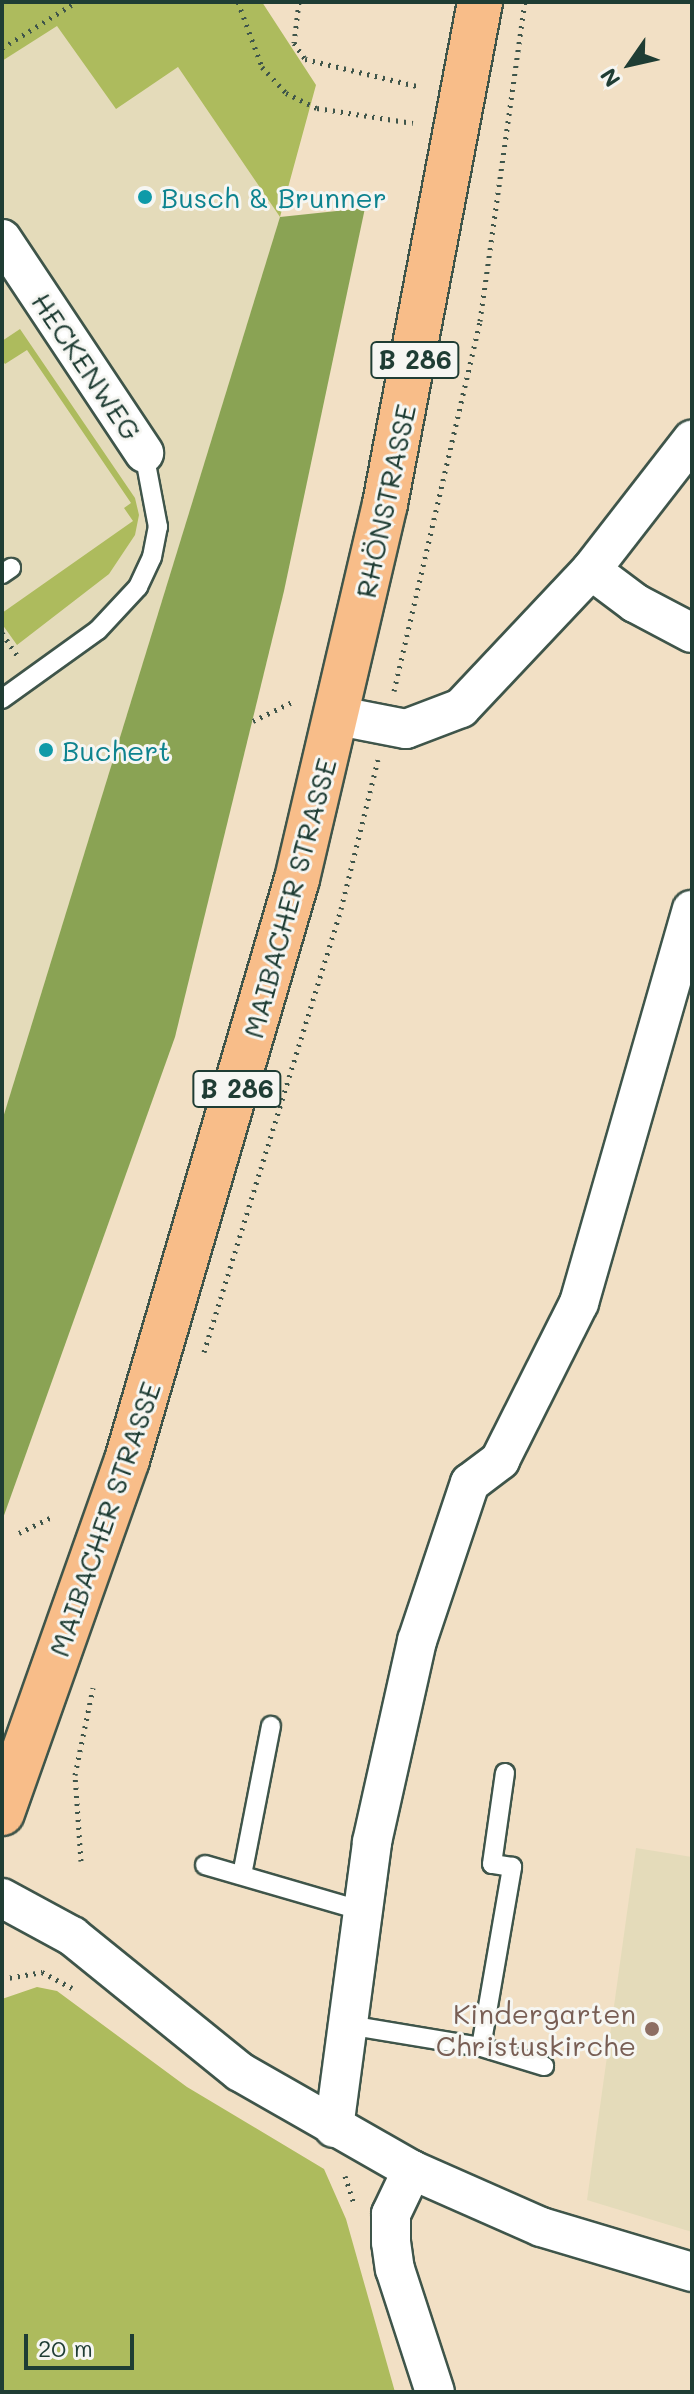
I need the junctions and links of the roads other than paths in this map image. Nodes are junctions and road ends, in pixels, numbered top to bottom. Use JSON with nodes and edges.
{"nodes":[{"id":1,"x":480,"y":2,"type":"edge"},
{"id":2,"x":2,"y":239,"type":"edge"},
{"id":3,"x":692,"y":440,"type":"edge"},
{"id":4,"x":144,"y":453,"type":"joint"},
{"id":5,"x":591,"y":570,"type":"junction"},
{"id":6,"x":692,"y":633,"type":"edge"},
{"id":7,"x":2,"y":699,"type":"edge"},
{"id":8,"x":339,"y":716,"type":"junction"},
{"id":9,"x":692,"y":910,"type":"edge"},
{"id":10,"x":271,"y":1726,"type":"dead end"},
{"id":11,"x":505,"y":1773,"type":"dead end"},
{"id":12,"x":2,"y":1813,"type":"edge"},
{"id":13,"x":205,"y":1865,"type":"dead end"},
{"id":14,"x":242,"y":1875,"type":"junction"},
{"id":15,"x":2,"y":1898,"type":"edge"},
{"id":16,"x":363,"y":1911,"type":"junction"},
{"id":17,"x":348,"y":2025,"type":"junction"},
{"id":18,"x":481,"y":2047,"type":"junction"},
{"id":19,"x":544,"y":2066,"type":"dead end"},
{"id":20,"x":334,"y":2128,"type":"junction"},
{"id":21,"x":412,"y":2170,"type":"junction"},
{"id":22,"x":692,"y":2272,"type":"edge"},
{"id":23,"x":435,"y":2392,"type":"edge"}],
"edges":[{"from":1,"to":8,"type":"main road","name":"RHÖNSTRASSE","number":"B 286"},
{"from":2,"to":4,"type":"street","name":"HECKENWEG"},
{"from":3,"to":5,"type":"street"},
{"from":4,"to":7,"type":"lane"},
{"from":5,"to":6,"type":"street"},
{"from":5,"to":8,"type":"street"},
{"from":8,"to":12,"type":"main road","name":"MAIBACHER STRASSE","number":"B 286"},
{"from":9,"to":16,"type":"street"},
{"from":10,"to":14,"type":"lane"},
{"from":11,"to":18,"type":"lane"},
{"from":13,"to":14,"type":"lane"},
{"from":14,"to":16,"type":"lane"},
{"from":15,"to":20,"type":"street"},
{"from":16,"to":17,"type":"street"},
{"from":17,"to":18,"type":"lane"},
{"from":17,"to":20,"type":"street"},
{"from":18,"to":19,"type":"lane"},
{"from":20,"to":21,"type":"street"},
{"from":21,"to":22,"type":"street"},
{"from":21,"to":23,"type":"street"}]}
